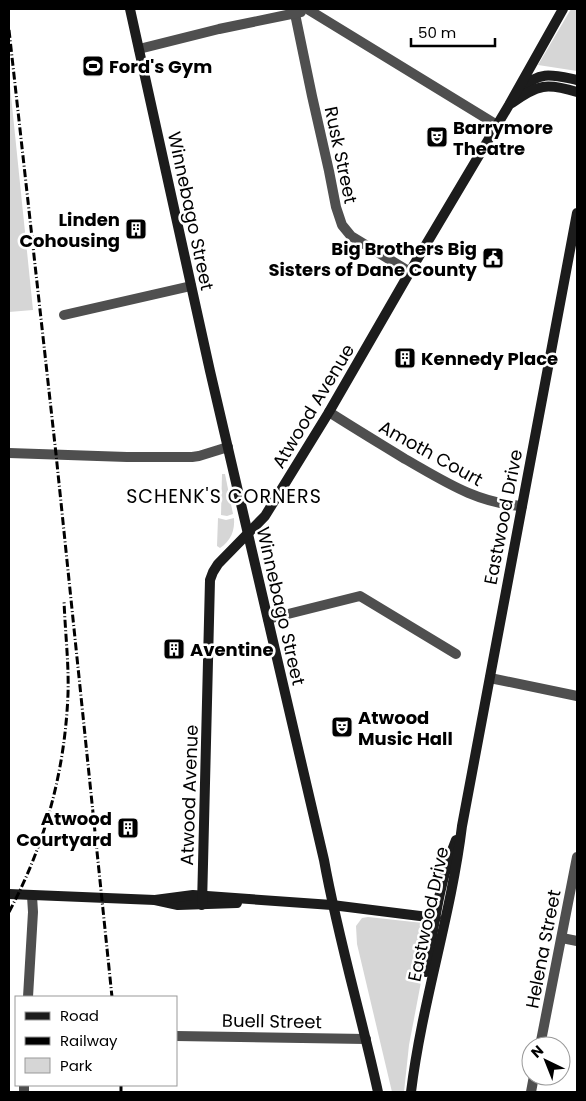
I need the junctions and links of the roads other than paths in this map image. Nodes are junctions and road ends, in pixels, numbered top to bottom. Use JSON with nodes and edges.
{"nodes":[{"id":1,"x":130,"y":9,"type":"edge"},
{"id":2,"x":310,"y":9,"type":"edge"},
{"id":3,"x":563,"y":9,"type":"edge"},
{"id":4,"x":294,"y":11,"type":"edge"},
{"id":5,"x":139,"y":48,"type":"junction"},
{"id":6,"x":577,"y":80,"type":"edge"},
{"id":7,"x":577,"y":92,"type":"edge"},
{"id":8,"x":515,"y":94,"type":"junction"},
{"id":9,"x":509,"y":105,"type":"junction"},
{"id":10,"x":497,"y":125,"type":"junction"},
{"id":11,"x":577,"y":213,"type":"edge"},
{"id":12,"x":410,"y":272,"type":"junction"},
{"id":13,"x":191,"y":286,"type":"junction"},
{"id":14,"x":64,"y":315,"type":"dead end"},
{"id":15,"x":329,"y":412,"type":"junction"},
{"id":16,"x":228,"y":447,"type":"junction"},
{"id":17,"x":9,"y":453,"type":"edge"},
{"id":18,"x":522,"y":506,"type":"junction"},
{"id":19,"x":248,"y":535,"type":"junction"},
{"id":20,"x":268,"y":619,"type":"junction"},
{"id":21,"x":456,"y":654,"type":"dead end"},
{"id":22,"x":490,"y":678,"type":"junction"},
{"id":23,"x":577,"y":696,"type":"edge"},
{"id":24,"x":462,"y":826,"type":"junction"},
{"id":25,"x":577,"y":858,"type":"edge"},
{"id":26,"x":9,"y":894,"type":"edge"},
{"id":27,"x":32,"y":896,"type":"junction"},
{"id":28,"x":202,"y":900,"type":"junction"},
{"id":29,"x":332,"y":905,"type":"junction"},
{"id":30,"x":436,"y":918,"type":"junction"},
{"id":31,"x":562,"y":938,"type":"junction"},
{"id":32,"x":577,"y":941,"type":"edge"},
{"id":33,"x":28,"y":996,"type":"edge"},
{"id":34,"x":424,"y":1008,"type":"junction"},
{"id":35,"x":178,"y":1036,"type":"edge"},
{"id":36,"x":542,"y":1036,"type":"edge"},
{"id":37,"x":366,"y":1039,"type":"junction"},
{"id":38,"x":378,"y":1092,"type":"edge"},
{"id":39,"x":411,"y":1092,"type":"edge"}],
"edges":[{"from":1,"to":5,"type":"street","name":"Winnebago Street"},
{"from":2,"to":4,"type":"street"},
{"from":2,"to":10,"type":"street"},
{"from":3,"to":8,"type":"street","name":"Atwood Avenue"},
{"from":4,"to":5,"type":"street"},
{"from":4,"to":12,"type":"street","name":"Rusk Street"},
{"from":5,"to":13,"type":"street","name":"Winnebago Street"},
{"from":6,"to":8,"type":"street"},
{"from":7,"to":9,"type":"street"},
{"from":8,"to":9,"type":"street","name":"Atwood Avenue"},
{"from":9,"to":10,"type":"street","name":"Atwood Avenue"},
{"from":10,"to":12,"type":"street","name":"Atwood Avenue"},
{"from":11,"to":18,"type":"street","name":"Eastwood Drive"},
{"from":12,"to":15,"type":"street","name":"Atwood Avenue"},
{"from":13,"to":14,"type":"street"},
{"from":13,"to":16,"type":"street","name":"Winnebago Street"},
{"from":15,"to":18,"type":"street","name":"Amoth Court"},
{"from":15,"to":19,"type":"street","name":"Atwood Avenue"},
{"from":16,"to":17,"type":"street"},
{"from":16,"to":19,"type":"street","name":"Winnebago Street"},
{"from":18,"to":22,"type":"street","name":"Eastwood Drive"},
{"from":19,"to":20,"type":"street","name":"Winnebago Street"},
{"from":19,"to":28,"type":"street","name":"Atwood Avenue"},
{"from":20,"to":21,"type":"street"},
{"from":20,"to":29,"type":"street","name":"Winnebago Street"},
{"from":22,"to":23,"type":"street"},
{"from":22,"to":24,"type":"street","name":"Eastwood Drive"},
{"from":24,"to":30,"type":"street","name":"Eastwood Drive"},
{"from":24,"to":34,"type":"street","name":"Eastwood Drive"},
{"from":25,"to":31,"type":"street","name":"Helena Street"},
{"from":26,"to":27,"type":"street"},
{"from":27,"to":28,"type":"street"},
{"from":27,"to":33,"type":"street"},
{"from":28,"to":29,"type":"street"},
{"from":29,"to":30,"type":"street"},
{"from":29,"to":37,"type":"street","name":"Winnebago Street"},
{"from":30,"to":34,"type":"street","name":"Eastwood Drive"},
{"from":31,"to":32,"type":"street"},
{"from":31,"to":36,"type":"street","name":"Helena Street"},
{"from":34,"to":39,"type":"street","name":"Eastwood Drive"},
{"from":35,"to":37,"type":"street","name":"Buell Street"},
{"from":37,"to":38,"type":"street","name":"Winnebago Street"}]}
